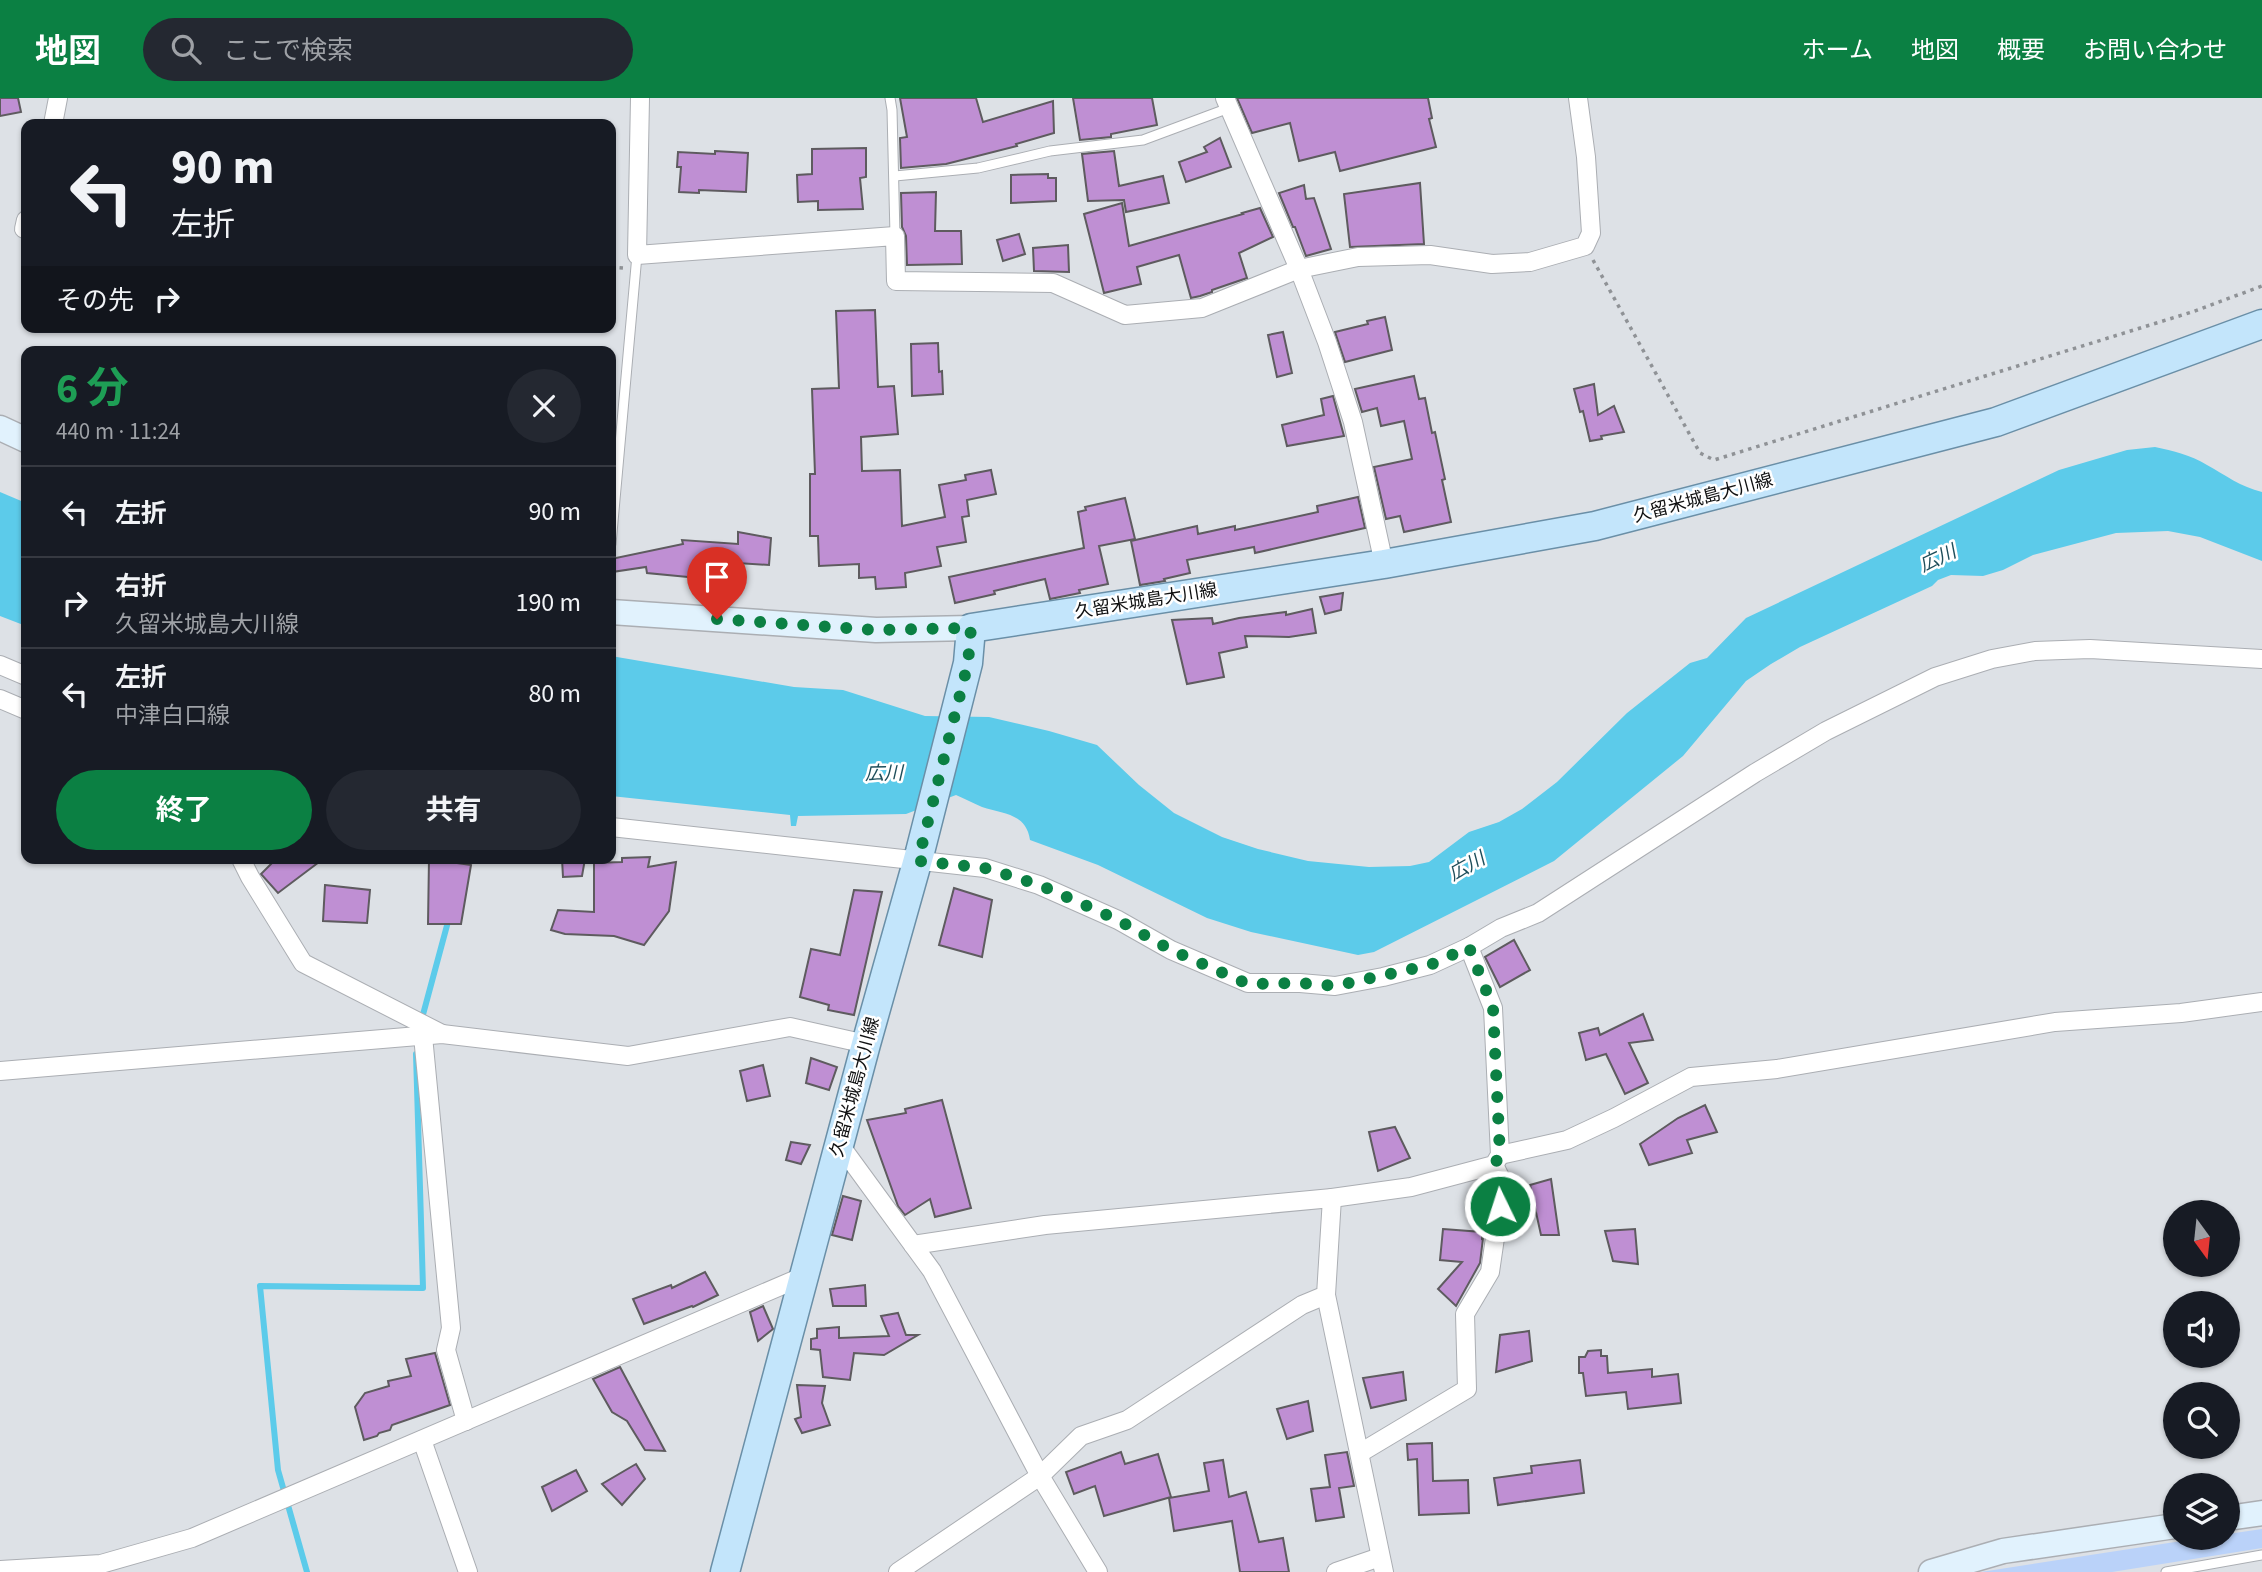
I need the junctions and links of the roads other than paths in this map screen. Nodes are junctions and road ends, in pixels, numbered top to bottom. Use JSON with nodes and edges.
{"nodes":[{"id":1,"x":58,"y":98,"type":"edge"},
{"id":2,"x":640,"y":98,"type":"edge"},
{"id":3,"x":890,"y":98,"type":"edge"},
{"id":4,"x":1578,"y":98,"type":"edge"},
{"id":5,"x":1227,"y":103,"type":"edge"},
{"id":6,"x":53,"y":119,"type":"edge"},
{"id":7,"x":895,"y":176,"type":"junction"},
{"id":8,"x":895,"y":236,"type":"junction"},
{"id":9,"x":636,"y":255,"type":"junction"},
{"id":10,"x":1299,"y":269,"type":"junction"},
{"id":11,"x":2262,"y":324,"type":"edge"},
{"id":12,"x":0,"y":428,"type":"edge"},
{"id":13,"x":21,"y":438,"type":"edge"},
{"id":14,"x":616,"y":486,"type":"edge"},
{"id":15,"x":1384,"y":564,"type":"junction"},
{"id":16,"x":616,"y":612,"type":"edge"},
{"id":17,"x":971,"y":628,"type":"junction"},
{"id":18,"x":2262,"y":659,"type":"edge"},
{"id":19,"x":0,"y":665,"type":"edge"},
{"id":20,"x":21,"y":674,"type":"edge"},
{"id":21,"x":0,"y":699,"type":"edge"},
{"id":22,"x":21,"y":708,"type":"edge"},
{"id":23,"x":616,"y":827,"type":"edge"},
{"id":24,"x":919,"y":856,"type":"junction"},
{"id":25,"x":244,"y":864,"type":"edge"},
{"id":26,"x":1469,"y":947,"type":"junction"},
{"id":27,"x":2262,"y":1002,"type":"edge"},
{"id":28,"x":443,"y":1034,"type":"junction"},
{"id":29,"x":422,"y":1035,"type":"junction"},
{"id":30,"x":866,"y":1044,"type":"junction"},
{"id":31,"x":0,"y":1071,"type":"edge"},
{"id":32,"x":839,"y":1145,"type":"junction"},
{"id":33,"x":1497,"y":1160,"type":"junction"},
{"id":34,"x":1332,"y":1198,"type":"junction"},
{"id":35,"x":913,"y":1245,"type":"junction"},
{"id":36,"x":804,"y":1276,"type":"junction"},
{"id":37,"x":1326,"y":1295,"type":"junction"},
{"id":38,"x":466,"y":1421,"type":"junction"},
{"id":39,"x":422,"y":1440,"type":"junction"},
{"id":40,"x":1360,"y":1453,"type":"junction"},
{"id":41,"x":1040,"y":1476,"type":"junction"},
{"id":42,"x":2262,"y":1513,"type":"edge"},
{"id":43,"x":2240,"y":1516,"type":"edge"},
{"id":44,"x":2163,"y":1528,"type":"edge"},
{"id":45,"x":2261,"y":1556,"type":"edge"},
{"id":46,"x":1382,"y":1564,"type":"edge"},
{"id":47,"x":0,"y":1570,"type":"edge"},
{"id":48,"x":468,"y":1572,"type":"edge"},
{"id":49,"x":725,"y":1572,"type":"edge"},
{"id":50,"x":898,"y":1572,"type":"edge"},
{"id":51,"x":1098,"y":1572,"type":"edge"},
{"id":52,"x":1336,"y":1572,"type":"edge"},
{"id":53,"x":1931,"y":1572,"type":"edge"},
{"id":54,"x":2166,"y":1572,"type":"edge"}],
"edges":[{"from":1,"to":6,"type":"street"},
{"from":2,"to":9,"type":"street"},
{"from":3,"to":7,"type":"lane"},
{"from":4,"to":10,"type":"street"},
{"from":5,"to":7,"type":"lane"},
{"from":5,"to":10,"type":"street"},
{"from":7,"to":8,"type":"lane"},
{"from":8,"to":9,"type":"street"},
{"from":8,"to":10,"type":"street"},
{"from":9,"to":14,"type":"lane"},
{"from":10,"to":15,"type":"street"},
{"from":11,"to":15,"type":"main road","name":"久留米城島大川線"},
{"from":12,"to":13,"type":"main road"},
{"from":15,"to":17,"type":"main road","name":"久留米城島大川線"},
{"from":16,"to":17,"type":"main road"},
{"from":17,"to":24,"type":"main road","name":"久留米城島大川線"},
{"from":18,"to":26,"type":"street"},
{"from":19,"to":20,"type":"street"},
{"from":21,"to":22,"type":"street"},
{"from":23,"to":24,"type":"street"},
{"from":24,"to":26,"type":"street"},
{"from":24,"to":30,"type":"main road","name":"久留米城島大川線"},
{"from":25,"to":28,"type":"street"},
{"from":26,"to":33,"type":"street"},
{"from":27,"to":33,"type":"street"},
{"from":28,"to":29,"type":"street"},
{"from":28,"to":30,"type":"street"},
{"from":29,"to":31,"type":"street"},
{"from":29,"to":38,"type":"street"},
{"from":30,"to":32,"type":"main road","name":"久留米城島大川線"},
{"from":32,"to":35,"type":"street"},
{"from":32,"to":36,"type":"main road","name":"久留米城島大川線"},
{"from":33,"to":34,"type":"street"},
{"from":33,"to":40,"type":"street"},
{"from":34,"to":35,"type":"street"},
{"from":34,"to":37,"type":"street"},
{"from":35,"to":41,"type":"street"},
{"from":36,"to":38,"type":"street"},
{"from":36,"to":49,"type":"main road","name":"久留米城島大川線"},
{"from":37,"to":40,"type":"street"},
{"from":37,"to":41,"type":"street"},
{"from":38,"to":39,"type":"street"},
{"from":39,"to":47,"type":"street"},
{"from":39,"to":48,"type":"street"},
{"from":40,"to":46,"type":"street"},
{"from":41,"to":50,"type":"street"},
{"from":41,"to":51,"type":"street"},
{"from":42,"to":43,"type":"main road"},
{"from":44,"to":53,"type":"main road"},
{"from":45,"to":54,"type":"lane"},
{"from":46,"to":52,"type":"street"}]}
